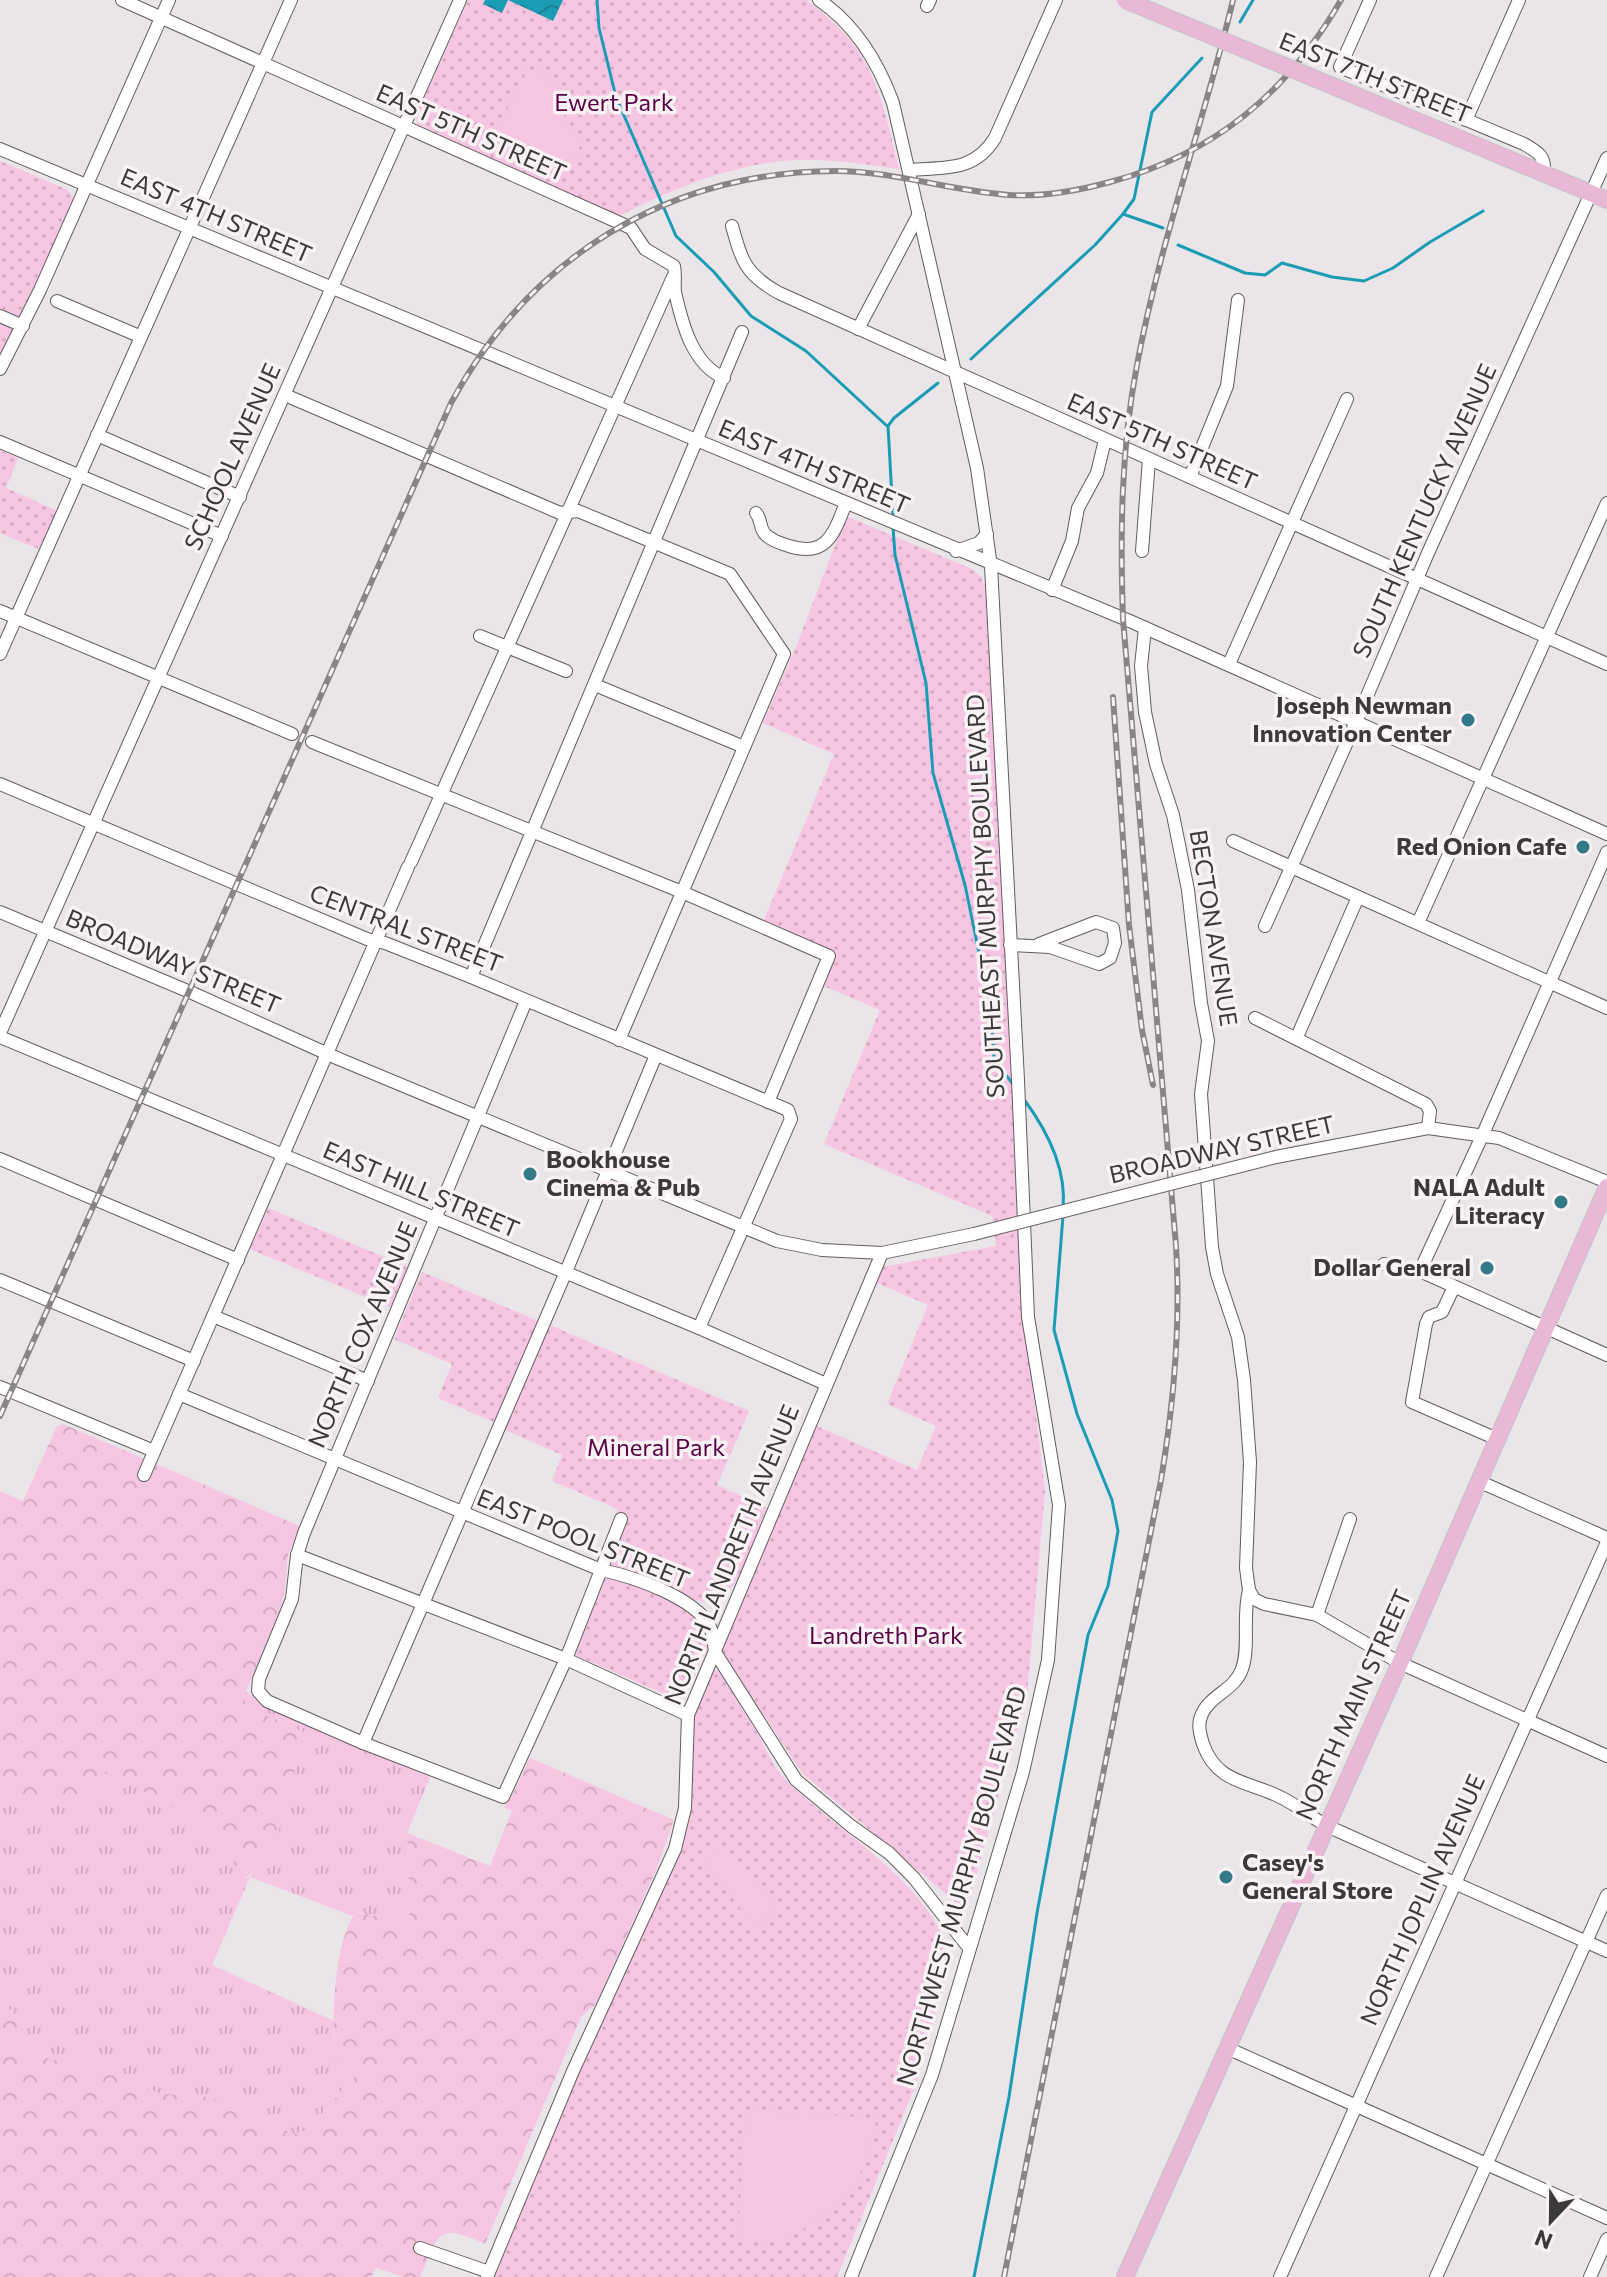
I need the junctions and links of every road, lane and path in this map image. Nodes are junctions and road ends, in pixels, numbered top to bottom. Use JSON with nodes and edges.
{"nodes":[{"id":1,"x":122,"y":0,"type":"edge"},
{"id":2,"x":169,"y":0,"type":"edge"},
{"id":3,"x":291,"y":0,"type":"edge"},
{"id":4,"x":460,"y":0,"type":"edge"},
{"id":5,"x":819,"y":0,"type":"edge"},
{"id":6,"x":1056,"y":0,"type":"edge"},
{"id":7,"x":1125,"y":0,"type":"edge"},
{"id":8,"x":1370,"y":0,"type":"edge"},
{"id":9,"x":1519,"y":0,"type":"edge"},
{"id":10,"x":161,"y":18,"type":"junction"},
{"id":11,"x":262,"y":64,"type":"junction"},
{"id":12,"x":1466,"y":120,"type":"junction"},
{"id":13,"x":403,"y":128,"type":"junction"},
{"id":14,"x":0,"y":149,"type":"edge"},
{"id":15,"x":1607,"y":158,"type":"edge"},
{"id":16,"x":910,"y":170,"type":"junction"},
{"id":17,"x":1543,"y":174,"type":"junction"},
{"id":18,"x":86,"y":185,"type":"junction"},
{"id":19,"x":1599,"y":197,"type":"edge"},
{"id":20,"x":919,"y":214,"type":"junction"},
{"id":21,"x":732,"y":226,"type":"dead end"},
{"id":22,"x":189,"y":229,"type":"junction"},
{"id":23,"x":675,"y":273,"type":"junction"},
{"id":24,"x":332,"y":289,"type":"junction"},
{"id":25,"x":1238,"y":300,"type":"dead end"},
{"id":26,"x":57,"y":301,"type":"dead end"},
{"id":27,"x":0,"y":316,"type":"edge"},
{"id":28,"x":23,"y":326,"type":"junction"},
{"id":29,"x":858,"y":329,"type":"junction"},
{"id":30,"x":742,"y":332,"type":"dead end"},
{"id":31,"x":139,"y":336,"type":"junction"},
{"id":32,"x":0,"y":369,"type":"edge"},
{"id":33,"x":954,"y":373,"type":"junction"},
{"id":34,"x":724,"y":378,"type":"junction"},
{"id":35,"x":285,"y":395,"type":"junction"},
{"id":36,"x":1347,"y":399,"type":"dead end"},
{"id":37,"x":615,"y":407,"type":"junction"},
{"id":38,"x":97,"y":435,"type":"junction"},
{"id":39,"x":1105,"y":440,"type":"junction"},
{"id":40,"x":697,"y":441,"type":"junction"},
{"id":41,"x":0,"y":442,"type":"edge"},
{"id":42,"x":1149,"y":459,"type":"junction"},
{"id":43,"x":80,"y":476,"type":"junction"},
{"id":44,"x":1190,"y":477,"type":"junction"},
{"id":45,"x":240,"y":497,"type":"junction"},
{"id":46,"x":846,"y":503,"type":"junction"},
{"id":47,"x":1607,"y":503,"type":"edge"},
{"id":48,"x":568,"y":512,"type":"junction"},
{"id":49,"x":756,"y":513,"type":"dead end"},
{"id":50,"x":1291,"y":524,"type":"junction"},
{"id":51,"x":987,"y":534,"type":"junction"},
{"id":52,"x":222,"y":536,"type":"junction"},
{"id":53,"x":653,"y":542,"type":"junction"},
{"id":54,"x":956,"y":551,"type":"junction"},
{"id":55,"x":1142,"y":551,"type":"dead end"},
{"id":56,"x":991,"y":566,"type":"junction"},
{"id":57,"x":1418,"y":579,"type":"junction"},
{"id":58,"x":1052,"y":590,"type":"junction"},
{"id":59,"x":0,"y":611,"type":"edge"},
{"id":60,"x":17,"y":618,"type":"junction"},
{"id":61,"x":1145,"y":628,"type":"junction"},
{"id":62,"x":480,"y":636,"type":"dead end"},
{"id":63,"x":1546,"y":637,"type":"junction"},
{"id":64,"x":508,"y":647,"type":"junction"},
{"id":65,"x":0,"y":654,"type":"edge"},
{"id":66,"x":1229,"y":664,"type":"junction"},
{"id":67,"x":1607,"y":664,"type":"edge"},
{"id":68,"x":566,"y":671,"type":"dead end"},
{"id":69,"x":158,"y":678,"type":"junction"},
{"id":70,"x":595,"y":685,"type":"junction"},
{"id":71,"x":1356,"y":722,"type":"junction"},
{"id":72,"x":292,"y":734,"type":"dead end"},
{"id":73,"x":312,"y":742,"type":"dead end"},
{"id":74,"x":744,"y":747,"type":"junction"},
{"id":75,"x":1482,"y":779,"type":"junction"},
{"id":76,"x":0,"y":784,"type":"edge"},
{"id":77,"x":442,"y":794,"type":"junction"},
{"id":78,"x":93,"y":823,"type":"junction"},
{"id":79,"x":532,"y":831,"type":"junction"},
{"id":80,"x":1607,"y":834,"type":"edge"},
{"id":81,"x":1233,"y":841,"type":"dead end"},
{"id":82,"x":1607,"y":852,"type":"edge"},
{"id":83,"x":1291,"y":867,"type":"junction"},
{"id":84,"x":682,"y":892,"type":"junction"},
{"id":85,"x":1358,"y":897,"type":"junction"},
{"id":86,"x":0,"y":912,"type":"edge"},
{"id":87,"x":1418,"y":923,"type":"junction"},
{"id":88,"x":1265,"y":926,"type":"dead end"},
{"id":89,"x":45,"y":931,"type":"junction"},
{"id":90,"x":376,"y":941,"type":"junction"},
{"id":91,"x":1039,"y":944,"type":"junction"},
{"id":92,"x":1010,"y":945,"type":"junction"},
{"id":93,"x":471,"y":977,"type":"junction"},
{"id":94,"x":1549,"y":982,"type":"junction"},
{"id":95,"x":526,"y":1001,"type":"junction"},
{"id":96,"x":1607,"y":1008,"type":"edge"},
{"id":97,"x":1255,"y":1018,"type":"dead end"},
{"id":98,"x":0,"y":1035,"type":"edge"},
{"id":99,"x":1297,"y":1037,"type":"junction"},
{"id":100,"x":619,"y":1040,"type":"junction"},
{"id":101,"x":328,"y":1054,"type":"junction"},
{"id":102,"x":656,"y":1055,"type":"junction"},
{"id":103,"x":768,"y":1102,"type":"junction"},
{"id":104,"x":478,"y":1117,"type":"junction"},
{"id":105,"x":1428,"y":1128,"type":"junction"},
{"id":106,"x":1483,"y":1134,"type":"junction"},
{"id":107,"x":283,"y":1156,"type":"junction"},
{"id":108,"x":0,"y":1159,"type":"edge"},
{"id":109,"x":608,"y":1172,"type":"junction"},
{"id":110,"x":1607,"y":1185,"type":"edge"},
{"id":111,"x":436,"y":1219,"type":"junction"},
{"id":112,"x":743,"y":1228,"type":"junction"},
{"id":113,"x":882,"y":1253,"type":"junction"},
{"id":114,"x":1025,"y":1256,"type":"joint"},
{"id":115,"x":238,"y":1260,"type":"junction"},
{"id":116,"x":1384,"y":1264,"type":"dead end"},
{"id":117,"x":1420,"y":1271,"type":"junction"},
{"id":118,"x":565,"y":1274,"type":"junction"},
{"id":119,"x":0,"y":1280,"type":"edge"},
{"id":120,"x":1454,"y":1287,"type":"junction"},
{"id":121,"x":213,"y":1316,"type":"junction"},
{"id":122,"x":1546,"y":1327,"type":"junction"},
{"id":123,"x":699,"y":1328,"type":"junction"},
{"id":124,"x":1607,"y":1355,"type":"edge"},
{"id":125,"x":194,"y":1361,"type":"junction"},
{"id":126,"x":368,"y":1381,"type":"junction"},
{"id":127,"x":826,"y":1384,"type":"junction"},
{"id":128,"x":0,"y":1387,"type":"edge"},
{"id":129,"x":179,"y":1394,"type":"junction"},
{"id":130,"x":1497,"y":1439,"type":"junction"},
{"id":131,"x":154,"y":1451,"type":"junction"},
{"id":132,"x":335,"y":1459,"type":"junction"},
{"id":133,"x":144,"y":1475,"type":"dead end"},
{"id":134,"x":1478,"y":1481,"type":"junction"},
{"id":135,"x":461,"y":1513,"type":"junction"},
{"id":136,"x":621,"y":1519,"type":"dead end"},
{"id":137,"x":1350,"y":1519,"type":"dead end"},
{"id":138,"x":1607,"y":1540,"type":"edge"},
{"id":139,"x":297,"y":1555,"type":"junction"},
{"id":140,"x":601,"y":1570,"type":"junction"},
{"id":141,"x":1249,"y":1590,"type":"junction"},
{"id":142,"x":421,"y":1605,"type":"junction"},
{"id":143,"x":1317,"y":1615,"type":"junction"},
{"id":144,"x":715,"y":1652,"type":"junction"},
{"id":145,"x":566,"y":1659,"type":"junction"},
{"id":146,"x":1400,"y":1663,"type":"junction"},
{"id":147,"x":688,"y":1715,"type":"junction"},
{"id":148,"x":1528,"y":1720,"type":"junction"},
{"id":149,"x":363,"y":1743,"type":"junction"},
{"id":150,"x":1607,"y":1756,"type":"edge"},
{"id":151,"x":1327,"y":1826,"type":"junction"},
{"id":152,"x":1455,"y":1884,"type":"junction"},
{"id":153,"x":1607,"y":1895,"type":"edge"},
{"id":154,"x":1586,"y":1942,"type":"junction"},
{"id":155,"x":969,"y":1948,"type":"junction"},
{"id":156,"x":1607,"y":1951,"type":"edge"},
{"id":157,"x":1227,"y":2048,"type":"junction"},
{"id":158,"x":1356,"y":2106,"type":"junction"},
{"id":159,"x":1486,"y":2165,"type":"junction"},
{"id":160,"x":1607,"y":2218,"type":"edge"},
{"id":161,"x":1607,"y":2239,"type":"edge"},
{"id":162,"x":420,"y":2248,"type":"dead end"},
{"id":163,"x":488,"y":2275,"type":"edge"},
{"id":164,"x":1132,"y":2275,"type":"edge"},
{"id":165,"x":851,"y":2277,"type":"edge"},
{"id":166,"x":1280,"y":2277,"type":"edge"},
{"id":167,"x":1436,"y":2277,"type":"edge"},
{"id":168,"x":1590,"y":2277,"type":"edge"}],
"edges":[{"from":1,"to":10,"type":"street","name":"EAST 5TH STREET"},
{"from":2,"to":10,"type":"street"},
{"from":3,"to":11,"type":"street"},
{"from":4,"to":13,"type":"street","name":"SCHOOL AVENUE"},
{"from":5,"to":16,"type":"street","name":"SOUTHEAST MURPHY BOULEVARD"},
{"from":6,"to":16,"type":"street"},
{"from":7,"to":17,"type":"main road","name":"EAST 7TH STREET","bridge":true},
{"from":8,"to":12,"type":"street","name":"EAST 7TH STREET"},
{"from":9,"to":12,"type":"street"},
{"from":10,"to":11,"type":"street","name":"EAST 5TH STREET"},
{"from":10,"to":18,"type":"street"},
{"from":11,"to":13,"type":"street","name":"EAST 5TH STREET"},
{"from":11,"to":22,"type":"street"},
{"from":12,"to":17,"type":"street","name":"EAST 7TH STREET"},
{"from":13,"to":23,"type":"street","name":"EAST 5TH STREET"},
{"from":13,"to":24,"type":"street","name":"SCHOOL AVENUE"},
{"from":14,"to":18,"type":"street","name":"EAST 4TH STREET"},
{"from":15,"to":19,"type":"street","name":"SOUTH KENTUCKY AVENUE"},
{"from":16,"to":20,"type":"street","name":"SOUTHEAST MURPHY BOULEVARD"},
{"from":17,"to":19,"type":"main road","name":"EAST 7TH STREET"},
{"from":18,"to":22,"type":"street","name":"EAST 4TH STREET"},
{"from":18,"to":28,"type":"street"},
{"from":19,"to":57,"type":"street","name":"SOUTH KENTUCKY AVENUE"},
{"from":20,"to":29,"type":"street"},
{"from":20,"to":33,"type":"street","name":"SOUTHEAST MURPHY BOULEVARD"},
{"from":21,"to":29,"type":"street","name":"EAST 5TH STREET"},
{"from":22,"to":24,"type":"street","name":"EAST 4TH STREET"},
{"from":22,"to":31,"type":"street"},
{"from":23,"to":34,"type":"street"},
{"from":23,"to":37,"type":"street"},
{"from":24,"to":35,"type":"street","name":"SCHOOL AVENUE"},
{"from":24,"to":37,"type":"street","name":"EAST 4TH STREET"},
{"from":25,"to":44,"type":"street"},
{"from":26,"to":31,"type":"street"},
{"from":27,"to":28,"type":"street"},
{"from":28,"to":32,"type":"street"},
{"from":29,"to":33,"type":"street","name":"EAST 5TH STREET"},
{"from":30,"to":34,"type":"street"},
{"from":31,"to":38,"type":"street"},
{"from":33,"to":39,"type":"street","name":"EAST 5TH STREET"},
{"from":33,"to":51,"type":"street","name":"SOUTHEAST MURPHY BOULEVARD"},
{"from":34,"to":40,"type":"street"},
{"from":35,"to":45,"type":"street","name":"SCHOOL AVENUE"},
{"from":35,"to":48,"type":"street"},
{"from":36,"to":50,"type":"street"},
{"from":37,"to":40,"type":"street","name":"EAST 4TH STREET"},
{"from":37,"to":48,"type":"street"},
{"from":38,"to":43,"type":"street"},
{"from":38,"to":45,"type":"street"},
{"from":39,"to":42,"type":"street","name":"EAST 5TH STREET"},
{"from":39,"to":58,"type":"street"},
{"from":40,"to":46,"type":"street","name":"EAST 4TH STREET"},
{"from":40,"to":53,"type":"street"},
{"from":41,"to":43,"type":"street"},
{"from":42,"to":44,"type":"street","name":"EAST 5TH STREET"},
{"from":42,"to":55,"type":"street"},
{"from":43,"to":52,"type":"street"},
{"from":43,"to":60,"type":"street"},
{"from":44,"to":50,"type":"street","name":"EAST 5TH STREET"},
{"from":45,"to":52,"type":"street","name":"SCHOOL AVENUE"},
{"from":46,"to":49,"type":"street"},
{"from":46,"to":54,"type":"street","name":"EAST 4TH STREET"},
{"from":47,"to":63,"type":"street"},
{"from":48,"to":53,"type":"street"},
{"from":48,"to":64,"type":"street"},
{"from":50,"to":57,"type":"street","name":"EAST 5TH STREET"},
{"from":50,"to":66,"type":"street"},
{"from":51,"to":54,"type":"street"},
{"from":51,"to":56,"type":"street","name":"SOUTHEAST MURPHY BOULEVARD"},
{"from":52,"to":69,"type":"street","name":"SCHOOL AVENUE"},
{"from":53,"to":70,"type":"street"},
{"from":53,"to":74,"type":"street"},
{"from":54,"to":56,"type":"street","name":"EAST 4TH STREET"},
{"from":56,"to":58,"type":"street","name":"EAST 4TH STREET"},
{"from":56,"to":92,"type":"street","name":"SOUTHEAST MURPHY BOULEVARD"},
{"from":57,"to":63,"type":"street","name":"EAST 5TH STREET"},
{"from":57,"to":71,"type":"street","name":"SOUTH KENTUCKY AVENUE"},
{"from":58,"to":61,"type":"street","name":"EAST 4TH STREET"},
{"from":59,"to":60,"type":"street"},
{"from":60,"to":65,"type":"street"},
{"from":60,"to":69,"type":"street"},
{"from":61,"to":66,"type":"street","name":"EAST 4TH STREET"},
{"from":61,"to":141,"type":"street","name":"BECTON AVENUE"},
{"from":62,"to":64,"type":"street"},
{"from":63,"to":67,"type":"street","name":"EAST 5TH STREET"},
{"from":63,"to":75,"type":"street"},
{"from":64,"to":68,"type":"street"},
{"from":64,"to":77,"type":"street"},
{"from":66,"to":71,"type":"street","name":"EAST 4TH STREET"},
{"from":69,"to":72,"type":"street"},
{"from":69,"to":78,"type":"street","name":"SCHOOL AVENUE"},
{"from":70,"to":74,"type":"street"},
{"from":70,"to":79,"type":"street"},
{"from":71,"to":75,"type":"street","name":"EAST 4TH STREET"},
{"from":71,"to":83,"type":"street","name":"SOUTH KENTUCKY AVENUE"},
{"from":73,"to":77,"type":"street"},
{"from":74,"to":84,"type":"street"},
{"from":75,"to":80,"type":"street","name":"EAST 4TH STREET"},
{"from":75,"to":87,"type":"street"},
{"from":76,"to":78,"type":"street","name":"CENTRAL STREET"},
{"from":77,"to":79,"type":"street"},
{"from":77,"to":90,"type":"street"},
{"from":78,"to":89,"type":"street","name":"SCHOOL AVENUE"},
{"from":78,"to":90,"type":"street","name":"CENTRAL STREET"},
{"from":79,"to":84,"type":"street"},
{"from":79,"to":93,"type":"street"},
{"from":81,"to":83,"type":"street"},
{"from":82,"to":94,"type":"street"},
{"from":83,"to":85,"type":"street"},
{"from":83,"to":88,"type":"street","name":"SOUTH KENTUCKY AVENUE"},
{"from":84,"to":100,"type":"street"},
{"from":84,"to":103,"type":"street"},
{"from":85,"to":87,"type":"street"},
{"from":85,"to":99,"type":"street"},
{"from":86,"to":89,"type":"street","name":"BROADWAY STREET"},
{"from":87,"to":94,"type":"street"},
{"from":89,"to":98,"type":"street","name":"SCHOOL AVENUE"},
{"from":89,"to":101,"type":"street","name":"BROADWAY STREET"},
{"from":90,"to":93,"type":"street","name":"CENTRAL STREET"},
{"from":90,"to":101,"type":"street"},
{"from":91,"to":91,"type":"street"},
{"from":91,"to":92,"type":"street"},
{"from":92,"to":114,"type":"street","name":"SOUTHEAST MURPHY BOULEVARD"},
{"from":93,"to":95,"type":"street","name":"CENTRAL STREET"},
{"from":94,"to":96,"type":"street"},
{"from":94,"to":106,"type":"street"},
{"from":95,"to":100,"type":"street","name":"CENTRAL STREET"},
{"from":95,"to":104,"type":"street","name":"NORTH COX AVENUE"},
{"from":97,"to":99,"type":"street"},
{"from":98,"to":107,"type":"street","name":"EAST HILL STREET"},
{"from":99,"to":105,"type":"street"},
{"from":100,"to":102,"type":"street","name":"CENTRAL STREET"},
{"from":101,"to":104,"type":"street","name":"BROADWAY STREET"},
{"from":101,"to":107,"type":"street"},
{"from":102,"to":103,"type":"street","name":"CENTRAL STREET"},
{"from":102,"to":109,"type":"street"},
{"from":103,"to":112,"type":"street","name":"CENTRAL STREET"},
{"from":104,"to":109,"type":"street","name":"BROADWAY STREET"},
{"from":104,"to":111,"type":"street","name":"NORTH COX AVENUE"},
{"from":105,"to":106,"type":"street","name":"BROADWAY STREET"},
{"from":105,"to":113,"type":"street","name":"BROADWAY STREET","bridge":true},
{"from":106,"to":110,"type":"street","name":"BROADWAY STREET"},
{"from":106,"to":117,"type":"street"},
{"from":107,"to":111,"type":"street","name":"EAST HILL STREET"},
{"from":107,"to":115,"type":"street"},
{"from":108,"to":115,"type":"street"},
{"from":109,"to":112,"type":"street","name":"BROADWAY STREET"},
{"from":109,"to":118,"type":"street"},
{"from":110,"to":122,"type":"main road","name":"NORTH MAIN STREET"},
{"from":111,"to":118,"type":"street","name":"EAST HILL STREET"},
{"from":111,"to":126,"type":"street","name":"NORTH COX AVENUE"},
{"from":112,"to":113,"type":"street","name":"BROADWAY STREET"},
{"from":112,"to":123,"type":"street"},
{"from":113,"to":127,"type":"street","name":"NORTH LANDRETH AVENUE"},
{"from":114,"to":155,"type":"street","name":"NORTHWEST MURPHY BOULEVARD"},
{"from":115,"to":121,"type":"street"},
{"from":116,"to":117,"type":"street"},
{"from":117,"to":120,"type":"street"},
{"from":118,"to":123,"type":"street","name":"EAST HILL STREET"},
{"from":118,"to":135,"type":"street"},
{"from":119,"to":125,"type":"street"},
{"from":120,"to":122,"type":"street"},
{"from":120,"to":130,"type":"street"},
{"from":121,"to":125,"type":"street"},
{"from":121,"to":126,"type":"street"},
{"from":122,"to":124,"type":"street"},
{"from":122,"to":130,"type":"main road","name":"NORTH MAIN STREET"},
{"from":123,"to":127,"type":"street","name":"EAST HILL STREET"},
{"from":125,"to":129,"type":"street"},
{"from":126,"to":132,"type":"street","name":"NORTH COX AVENUE"},
{"from":127,"to":144,"type":"street","name":"NORTH LANDRETH AVENUE"},
{"from":128,"to":131,"type":"street"},
{"from":129,"to":131,"type":"street"},
{"from":129,"to":132,"type":"street","name":"EAST POOL STREET"},
{"from":130,"to":134,"type":"main road","name":"NORTH MAIN STREET"},
{"from":131,"to":133,"type":"street"},
{"from":132,"to":135,"type":"street","name":"EAST POOL STREET"},
{"from":132,"to":139,"type":"street","name":"NORTH COX AVENUE"},
{"from":134,"to":138,"type":"street"},
{"from":134,"to":146,"type":"main road","name":"NORTH MAIN STREET"},
{"from":135,"to":140,"type":"street","name":"EAST POOL STREET"},
{"from":135,"to":142,"type":"street"},
{"from":136,"to":140,"type":"street"},
{"from":137,"to":143,"type":"street"},
{"from":138,"to":148,"type":"street","name":"NORTH JOPLIN AVENUE"},
{"from":139,"to":142,"type":"street"},
{"from":139,"to":149,"type":"street","name":"NORTH COX AVENUE"},
{"from":140,"to":144,"type":"street","name":"EAST POOL STREET"},
{"from":140,"to":145,"type":"street"},
{"from":141,"to":143,"type":"street"},
{"from":141,"to":151,"type":"street","name":"BECTON AVENUE"},
{"from":142,"to":145,"type":"street"},
{"from":142,"to":149,"type":"street"},
{"from":143,"to":146,"type":"street"},
{"from":144,"to":147,"type":"street","name":"NORTH LANDRETH AVENUE"},
{"from":144,"to":155,"type":"street","name":"EAST POOL STREET"},
{"from":145,"to":147,"type":"street"},
{"from":145,"to":149,"type":"street"},
{"from":146,"to":148,"type":"street"},
{"from":146,"to":151,"type":"main road","name":"NORTH MAIN STREET"},
{"from":147,"to":163,"type":"street","name":"NORTH LANDRETH AVENUE"},
{"from":148,"to":150,"type":"street"},
{"from":148,"to":152,"type":"street","name":"NORTH JOPLIN AVENUE"},
{"from":151,"to":152,"type":"street"},
{"from":151,"to":157,"type":"main road","name":"NORTH MAIN STREET"},
{"from":152,"to":154,"type":"street"},
{"from":152,"to":158,"type":"street","name":"NORTH JOPLIN AVENUE"},
{"from":153,"to":154,"type":"street"},
{"from":154,"to":156,"type":"street"},
{"from":154,"to":159,"type":"street"},
{"from":155,"to":165,"type":"street","name":"NORTHWEST MURPHY BOULEVARD"},
{"from":157,"to":158,"type":"street"},
{"from":157,"to":164,"type":"main road","name":"NORTH MAIN STREET"},
{"from":158,"to":159,"type":"street"},
{"from":158,"to":166,"type":"street","name":"NORTH JOPLIN AVENUE"},
{"from":159,"to":160,"type":"street"},
{"from":159,"to":167,"type":"street"},
{"from":161,"to":168,"type":"street"},
{"from":162,"to":163,"type":"street"}]}
